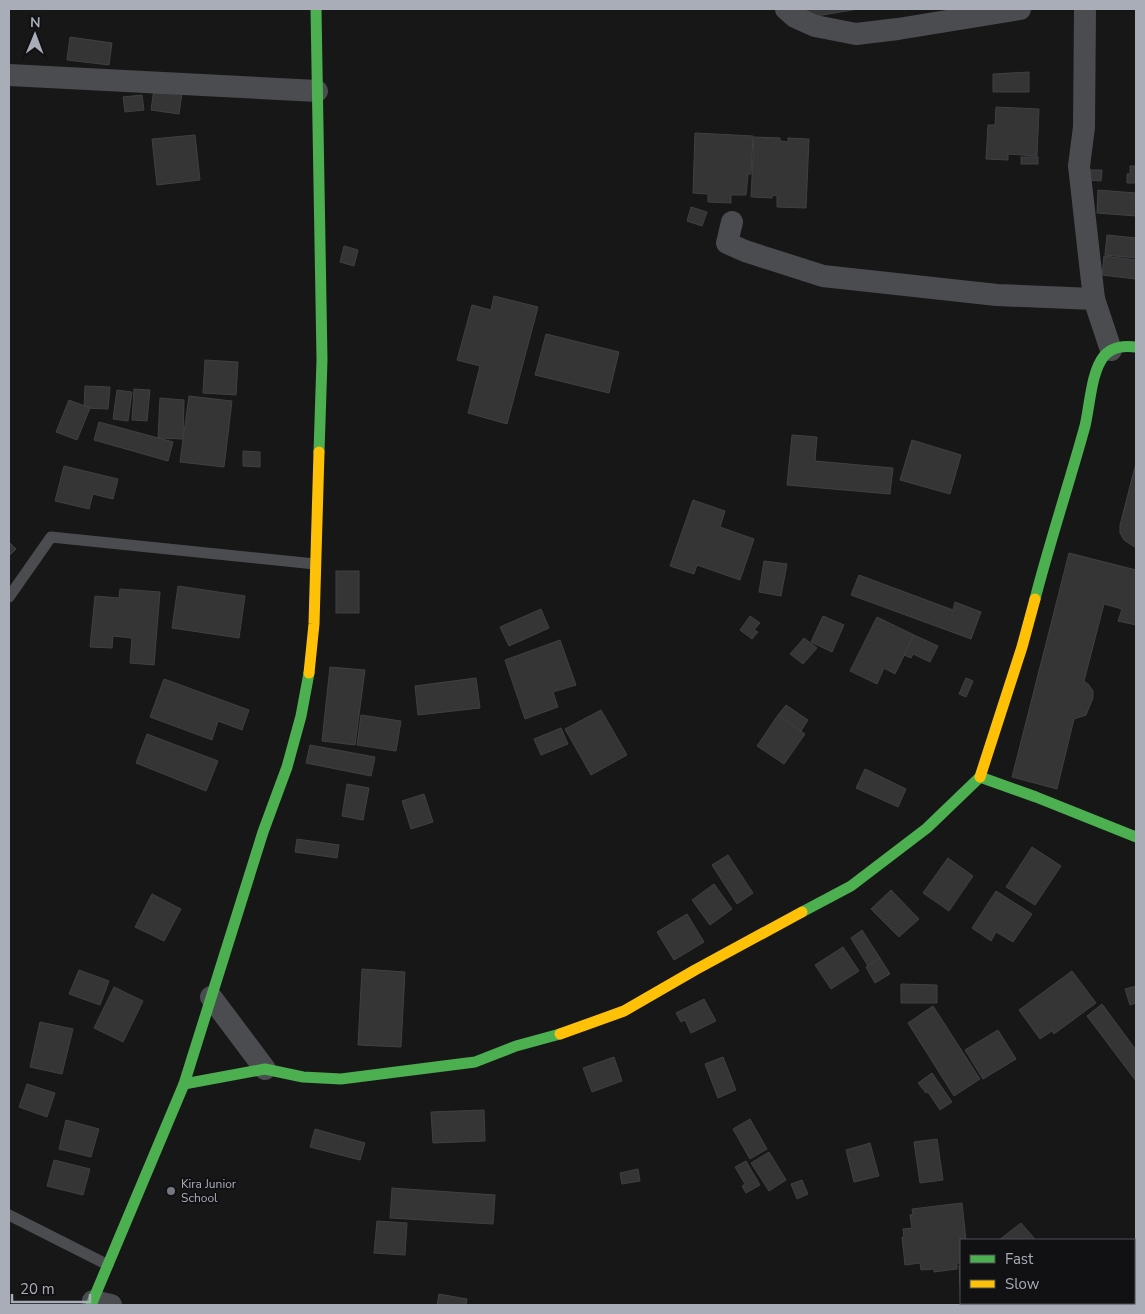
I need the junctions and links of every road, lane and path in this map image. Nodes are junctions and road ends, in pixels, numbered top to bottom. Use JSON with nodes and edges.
{"nodes":[{"id":1,"x":316,"y":9,"type":"edge"},
{"id":2,"x":786,"y":9,"type":"edge"},
{"id":3,"x":1020,"y":9,"type":"edge"},
{"id":4,"x":1085,"y":9,"type":"edge"},
{"id":5,"x":9,"y":75,"type":"edge"},
{"id":6,"x":318,"y":91,"type":"junction"},
{"id":7,"x":732,"y":222,"type":"dead end"},
{"id":8,"x":1094,"y":299,"type":"junction"},
{"id":9,"x":1136,"y":347,"type":"edge"},
{"id":10,"x":1112,"y":350,"type":"junction"},
{"id":11,"x":315,"y":564,"type":"junction"},
{"id":12,"x":9,"y":597,"type":"edge"},
{"id":13,"x":980,"y":777,"type":"junction"},
{"id":14,"x":1136,"y":838,"type":"edge"},
{"id":15,"x":211,"y":997,"type":"junction"},
{"id":16,"x":265,"y":1070,"type":"junction"},
{"id":17,"x":184,"y":1084,"type":"junction"},
{"id":18,"x":9,"y":1216,"type":"edge"},
{"id":19,"x":108,"y":1265,"type":"junction"},
{"id":20,"x":98,"y":1304,"type":"edge"}],
"edges":[{"from":1,"to":6,"type":"street"},
{"from":2,"to":3,"type":"street"},
{"from":4,"to":8,"type":"street"},
{"from":5,"to":6,"type":"street"},
{"from":6,"to":11,"type":"street"},
{"from":7,"to":8,"type":"street"},
{"from":8,"to":10,"type":"street"},
{"from":9,"to":10,"type":"street"},
{"from":10,"to":13,"type":"street"},
{"from":11,"to":12,"type":"lane"},
{"from":11,"to":15,"type":"street"},
{"from":13,"to":14,"type":"street"},
{"from":13,"to":16,"type":"street"},
{"from":15,"to":16,"type":"street"},
{"from":15,"to":17,"type":"street"},
{"from":16,"to":17,"type":"street"},
{"from":17,"to":19,"type":"street"},
{"from":18,"to":19,"type":"lane"},
{"from":19,"to":20,"type":"street"}]}
